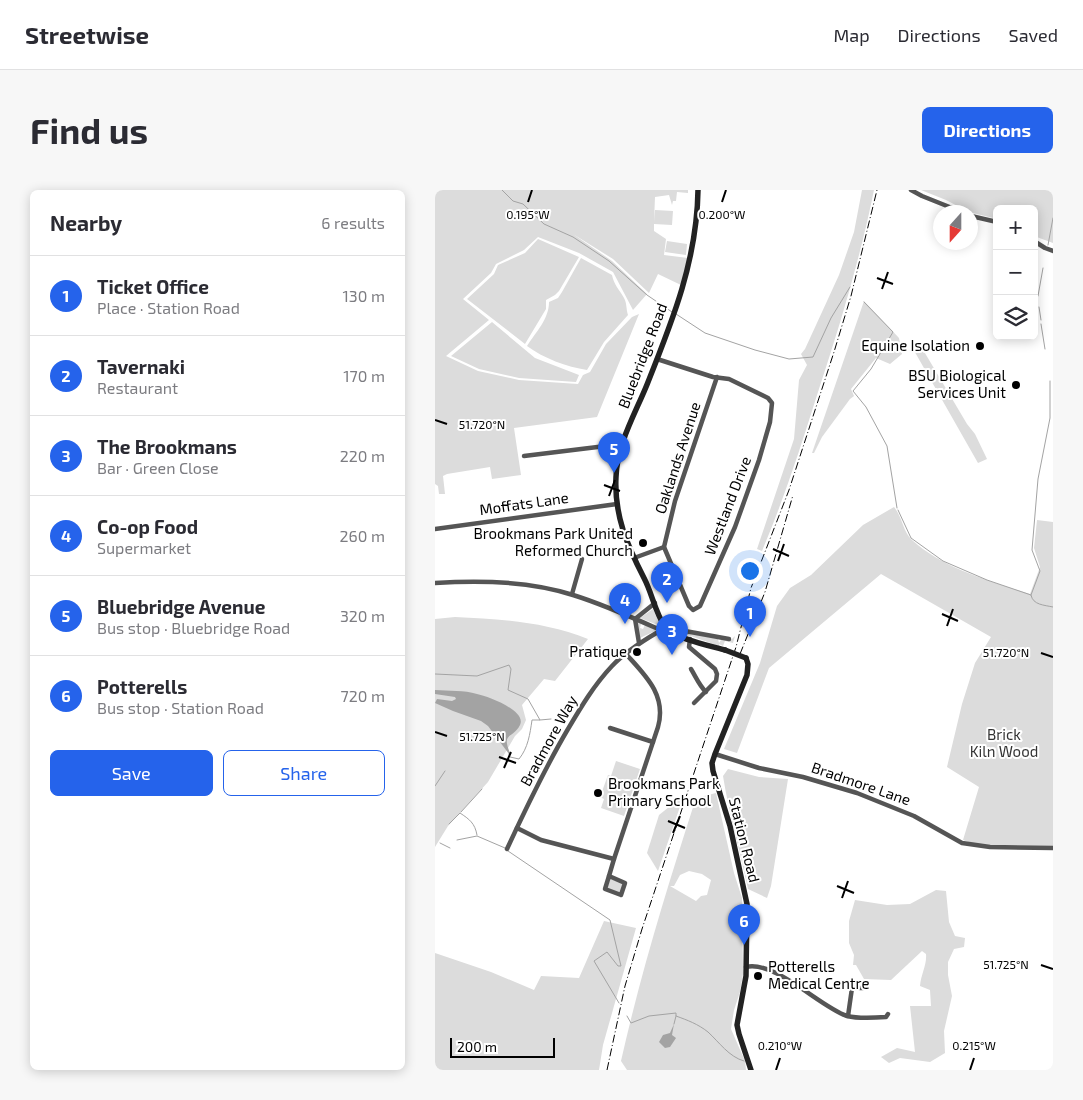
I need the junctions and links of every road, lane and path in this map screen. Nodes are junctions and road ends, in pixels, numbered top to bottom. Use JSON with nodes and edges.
{"nodes":[{"id":1,"x":699,"y":190,"type":"edge"},
{"id":2,"x":911,"y":190,"type":"edge"},
{"id":3,"x":944,"y":205,"type":"edge"},
{"id":4,"x":978,"y":218,"type":"edge"},
{"id":5,"x":993,"y":221,"type":"edge"},
{"id":6,"x":1038,"y":244,"type":"edge"},
{"id":7,"x":1053,"y":251,"type":"edge"},
{"id":8,"x":657,"y":360,"type":"junction"},
{"id":9,"x":717,"y":377,"type":"junction"},
{"id":10,"x":622,"y":444,"type":"junction"},
{"id":11,"x":524,"y":456,"type":"dead end"},
{"id":12,"x":617,"y":504,"type":"junction"},
{"id":13,"x":435,"y":529,"type":"edge"},
{"id":14,"x":664,"y":547,"type":"junction"},
{"id":15,"x":633,"y":558,"type":"junction"},
{"id":16,"x":582,"y":559,"type":"dead end"},
{"id":17,"x":435,"y":583,"type":"edge"},
{"id":18,"x":572,"y":594,"type":"junction"},
{"id":19,"x":655,"y":603,"type":"junction"},
{"id":20,"x":635,"y":619,"type":"junction"},
{"id":21,"x":662,"y":626,"type":"junction"},
{"id":22,"x":683,"y":634,"type":"junction"},
{"id":23,"x":690,"y":639,"type":"junction"},
{"id":24,"x":729,"y":639,"type":"dead end"},
{"id":25,"x":639,"y":643,"type":"junction"},
{"id":26,"x":626,"y":654,"type":"junction"},
{"id":27,"x":691,"y":669,"type":"dead end"},
{"id":28,"x":706,"y":692,"type":"junction"},
{"id":29,"x":694,"y":703,"type":"dead end"},
{"id":30,"x":610,"y":728,"type":"dead end"},
{"id":31,"x":653,"y":742,"type":"junction"},
{"id":32,"x":715,"y":754,"type":"junction"},
{"id":33,"x":517,"y":828,"type":"junction"},
{"id":34,"x":1053,"y":848,"type":"edge"},
{"id":35,"x":507,"y":849,"type":"dead end"},
{"id":36,"x":614,"y":859,"type":"junction"},
{"id":37,"x":609,"y":876,"type":"junction"},
{"id":38,"x":746,"y":967,"type":"junction"},
{"id":39,"x":864,"y":988,"type":"dead end"},
{"id":40,"x":888,"y":1014,"type":"dead end"},
{"id":41,"x":848,"y":1016,"type":"junction"},
{"id":42,"x":751,"y":1070,"type":"edge"}],
"edges":[{"from":1,"to":8,"type":"street","name":"Bluebridge Road"},
{"from":2,"to":3,"type":"street"},
{"from":4,"to":5,"type":"street"},
{"from":6,"to":7,"type":"street"},
{"from":8,"to":9,"type":"street"},
{"from":8,"to":10,"type":"street","name":"Bluebridge Road"},
{"from":9,"to":14,"type":"street","name":"Oaklands Avenue"},
{"from":9,"to":14,"type":"street","name":"Westland Drive"},
{"from":10,"to":11,"type":"street"},
{"from":10,"to":12,"type":"street","name":"Bluebridge Road"},
{"from":12,"to":13,"type":"street","name":"Moffats Lane"},
{"from":12,"to":15,"type":"street","name":"Bluebridge Road"},
{"from":14,"to":15,"type":"street"},
{"from":15,"to":19,"type":"street","name":"Bluebridge Road"},
{"from":16,"to":18,"type":"street"},
{"from":17,"to":18,"type":"street"},
{"from":18,"to":20,"type":"street"},
{"from":19,"to":20,"type":"street"},
{"from":19,"to":21,"type":"street","name":"Bluebridge Road"},
{"from":20,"to":21,"type":"street"},
{"from":20,"to":25,"type":"street"},
{"from":21,"to":22,"type":"street","name":"Station Road"},
{"from":21,"to":25,"type":"street","name":"Bradmore Way"},
{"from":22,"to":23,"type":"street","name":"Station Road"},
{"from":22,"to":24,"type":"street"},
{"from":23,"to":28,"type":"street"},
{"from":23,"to":32,"type":"street","name":"Station Road","bridge":true},
{"from":25,"to":26,"type":"street","name":"Bradmore Way"},
{"from":26,"to":31,"type":"street"},
{"from":26,"to":33,"type":"street","name":"Bradmore Way"},
{"from":27,"to":28,"type":"street"},
{"from":28,"to":29,"type":"street"},
{"from":30,"to":31,"type":"street"},
{"from":31,"to":36,"type":"street"},
{"from":32,"to":34,"type":"street","name":"Bradmore Lane"},
{"from":32,"to":38,"type":"street","name":"Station Road"},
{"from":33,"to":35,"type":"street","name":"Bradmore Way"},
{"from":33,"to":36,"type":"street"},
{"from":36,"to":37,"type":"street"},
{"from":37,"to":37,"type":"street"},
{"from":38,"to":41,"type":"street"},
{"from":38,"to":42,"type":"street","name":"Station Road"},
{"from":39,"to":41,"type":"street"},
{"from":40,"to":41,"type":"street"}]}
